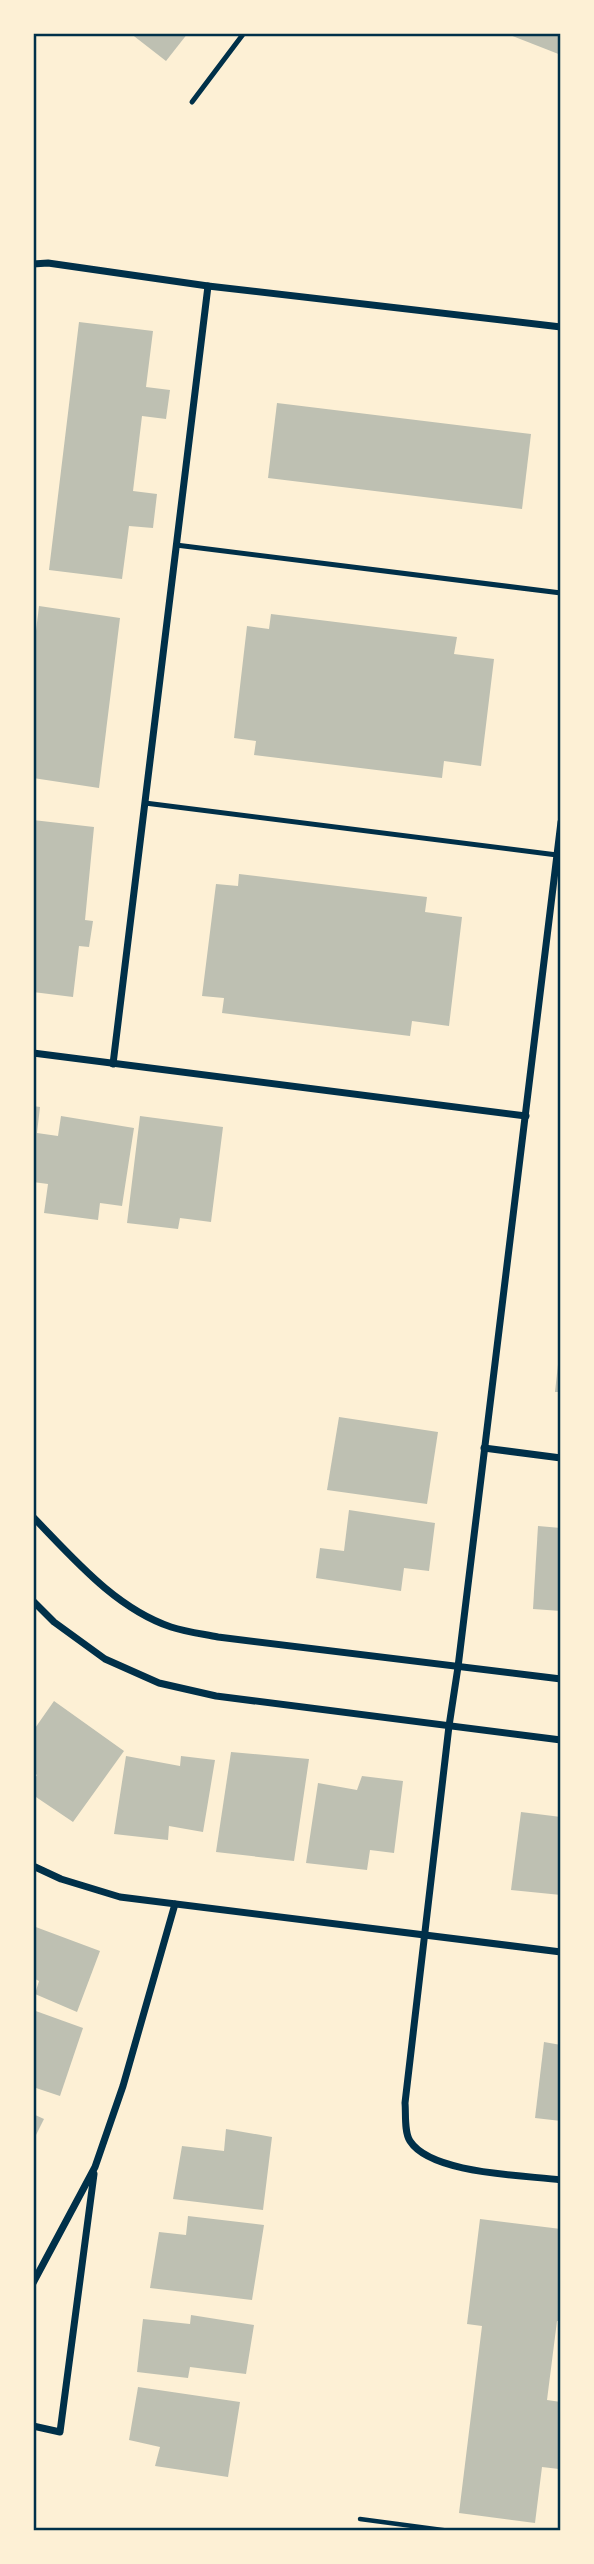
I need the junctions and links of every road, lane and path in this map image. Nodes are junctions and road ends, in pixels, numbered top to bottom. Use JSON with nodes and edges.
{"nodes":[{"id":1,"x":244,"y":33,"type":"edge"},
{"id":2,"x":192,"y":102,"type":"dead end"},
{"id":3,"x":33,"y":264,"type":"edge"},
{"id":4,"x":208,"y":286,"type":"junction"},
{"id":5,"x":561,"y":327,"type":"edge"},
{"id":6,"x":176,"y":545,"type":"junction"},
{"id":7,"x":561,"y":593,"type":"edge"},
{"id":8,"x":145,"y":803,"type":"junction"},
{"id":9,"x":561,"y":822,"type":"edge"},
{"id":10,"x":557,"y":855,"type":"junction"},
{"id":11,"x":33,"y":1053,"type":"edge"},
{"id":12,"x":113,"y":1063,"type":"junction"},
{"id":13,"x":526,"y":1116,"type":"junction"},
{"id":14,"x":484,"y":1448,"type":"junction"},
{"id":15,"x":561,"y":1458,"type":"edge"},
{"id":16,"x":33,"y":1517,"type":"edge"},
{"id":17,"x":33,"y":1601,"type":"edge"},
{"id":18,"x":458,"y":1667,"type":"junction"},
{"id":19,"x":561,"y":1679,"type":"edge"},
{"id":20,"x":449,"y":1726,"type":"junction"},
{"id":21,"x":561,"y":1740,"type":"edge"},
{"id":22,"x":33,"y":1866,"type":"edge"},
{"id":23,"x":175,"y":1904,"type":"junction"},
{"id":24,"x":425,"y":1935,"type":"junction"},
{"id":25,"x":561,"y":1952,"type":"edge"},
{"id":26,"x":95,"y":2167,"type":"junction"},
{"id":27,"x":561,"y":2179,"type":"edge"},
{"id":28,"x":33,"y":2283,"type":"edge"},
{"id":29,"x":33,"y":2426,"type":"edge"},
{"id":30,"x":360,"y":2519,"type":"dead end"},
{"id":31,"x":450,"y":2531,"type":"edge"}],
"edges":[{"from":1,"to":2,"type":"lane"},
{"from":3,"to":4,"type":"street"},
{"from":4,"to":5,"type":"street"},
{"from":4,"to":6,"type":"street"},
{"from":6,"to":7,"type":"lane"},
{"from":6,"to":8,"type":"street"},
{"from":8,"to":10,"type":"lane"},
{"from":8,"to":12,"type":"street"},
{"from":9,"to":10,"type":"street"},
{"from":10,"to":13,"type":"street"},
{"from":11,"to":12,"type":"street"},
{"from":12,"to":13,"type":"street"},
{"from":13,"to":14,"type":"street"},
{"from":14,"to":15,"type":"street"},
{"from":14,"to":18,"type":"street"},
{"from":16,"to":18,"type":"street"},
{"from":17,"to":20,"type":"street"},
{"from":18,"to":19,"type":"street"},
{"from":18,"to":20,"type":"street"},
{"from":20,"to":21,"type":"street"},
{"from":20,"to":24,"type":"street"},
{"from":22,"to":23,"type":"street"},
{"from":23,"to":24,"type":"street"},
{"from":23,"to":26,"type":"street"},
{"from":24,"to":25,"type":"street"},
{"from":24,"to":27,"type":"street"},
{"from":26,"to":28,"type":"street"},
{"from":26,"to":29,"type":"street"},
{"from":30,"to":31,"type":"path"}]}
